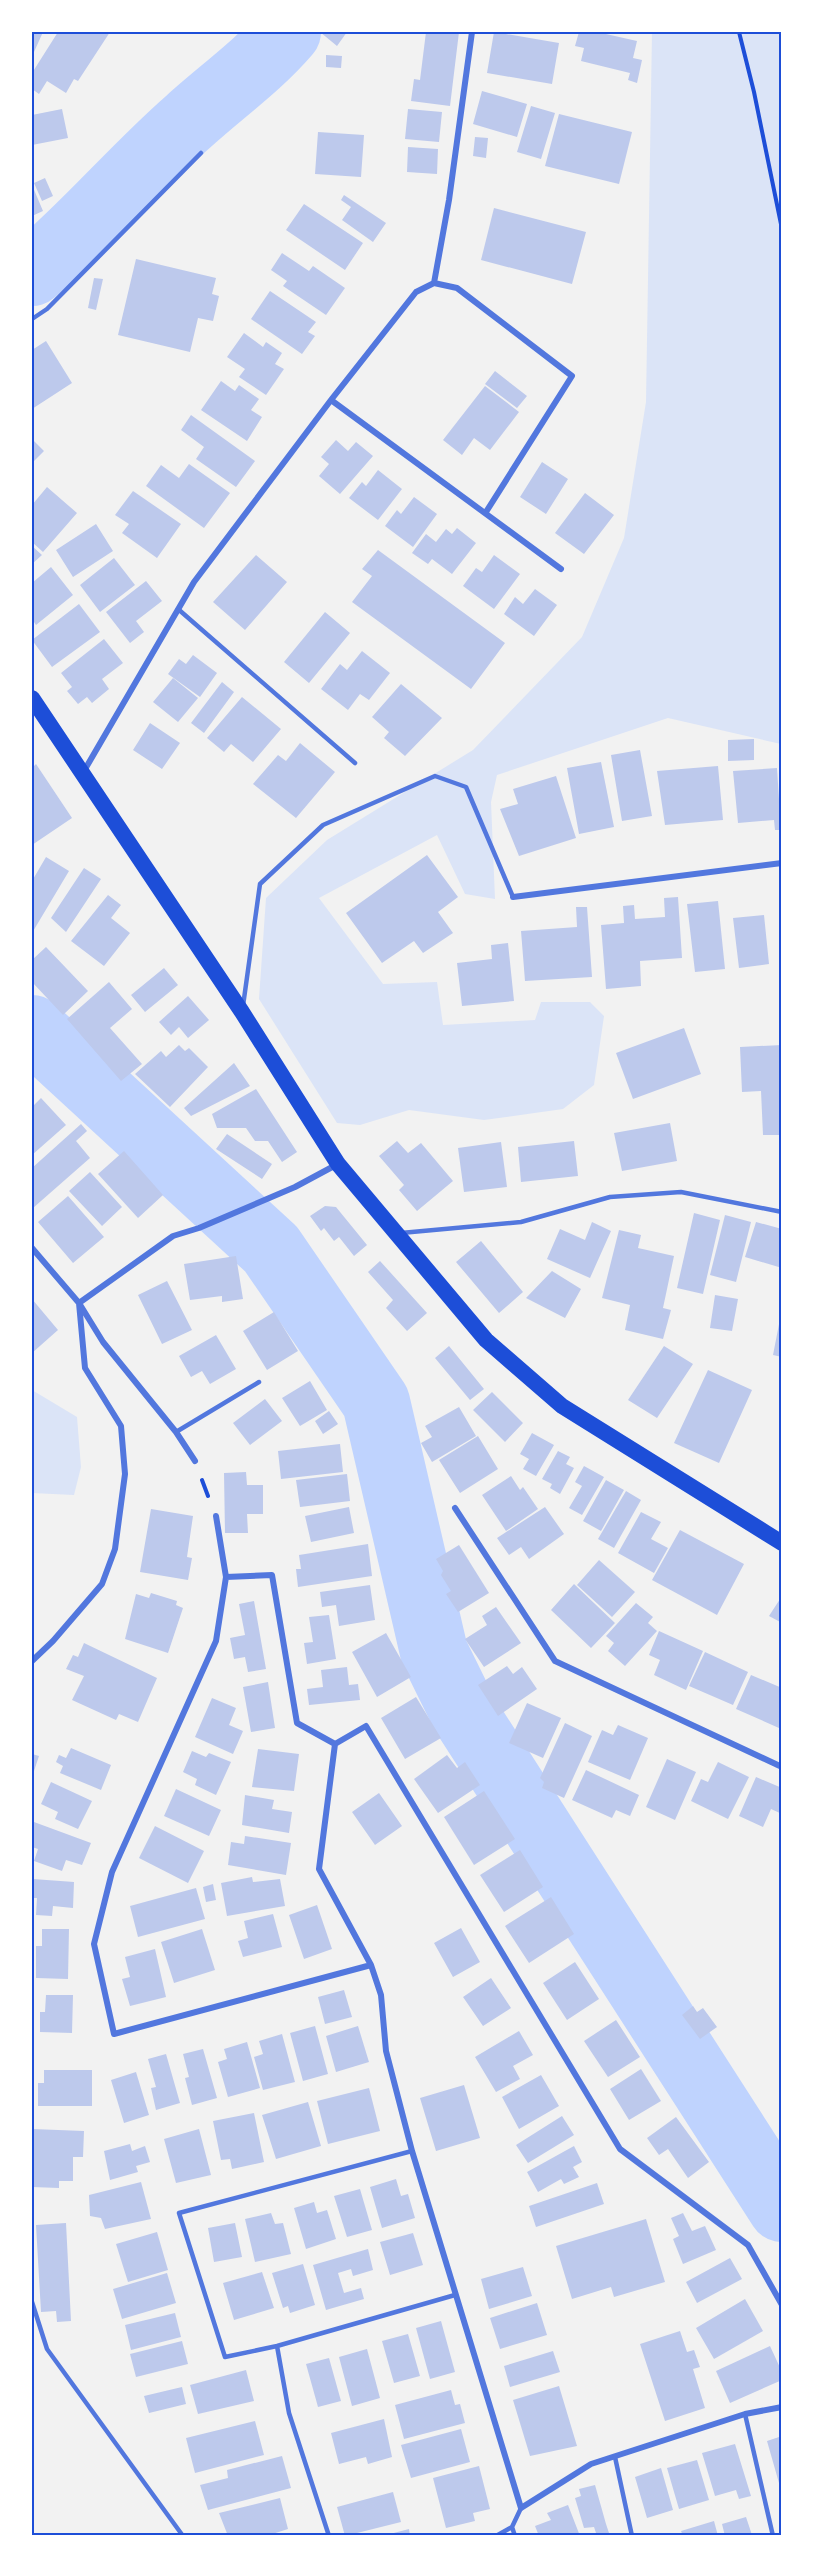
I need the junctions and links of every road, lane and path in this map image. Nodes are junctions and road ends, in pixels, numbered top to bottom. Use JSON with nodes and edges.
{"nodes":[{"id":1,"x":472,"y":32,"type":"edge"},
{"id":2,"x":739,"y":32,"type":"edge"},
{"id":3,"x":201,"y":153,"type":"dead end"},
{"id":4,"x":782,"y":230,"type":"edge"},
{"id":5,"x":434,"y":283,"type":"junction"},
{"id":6,"x":32,"y":320,"type":"edge"},
{"id":7,"x":331,"y":400,"type":"junction"},
{"id":8,"x":486,"y":512,"type":"junction"},
{"id":9,"x":561,"y":569,"type":"dead end"},
{"id":10,"x":178,"y":609,"type":"junction"},
{"id":11,"x":32,"y":698,"type":"edge"},
{"id":12,"x":355,"y":763,"type":"dead end"},
{"id":13,"x":82,"y":774,"type":"junction"},
{"id":14,"x":782,"y":864,"type":"edge"},
{"id":15,"x":513,"y":897,"type":"joint"},
{"id":16,"x":242,"y":1012,"type":"junction"},
{"id":17,"x":338,"y":1164,"type":"junction"},
{"id":18,"x":782,"y":1212,"type":"edge"},
{"id":19,"x":395,"y":1233,"type":"junction"},
{"id":20,"x":32,"y":1248,"type":"edge"},
{"id":21,"x":79,"y":1303,"type":"junction"},
{"id":22,"x":259,"y":1382,"type":"dead end"},
{"id":23,"x":176,"y":1432,"type":"junction"},
{"id":24,"x":195,"y":1461,"type":"joint"},
{"id":25,"x":454,"y":1508,"type":"dead end"},
{"id":26,"x":216,"y":1516,"type":"joint"},
{"id":27,"x":782,"y":1543,"type":"edge"},
{"id":28,"x":226,"y":1577,"type":"junction"},
{"id":29,"x":32,"y":1661,"type":"edge"},
{"id":30,"x":335,"y":1744,"type":"junction"},
{"id":31,"x":782,"y":1767,"type":"edge"},
{"id":32,"x":371,"y":1965,"type":"junction"},
{"id":33,"x":412,"y":2151,"type":"junction"},
{"id":34,"x":454,"y":2295,"type":"junction"},
{"id":35,"x":32,"y":2302,"type":"edge"},
{"id":36,"x":782,"y":2305,"type":"edge"},
{"id":37,"x":277,"y":2346,"type":"junction"},
{"id":38,"x":782,"y":2408,"type":"edge"},
{"id":39,"x":745,"y":2414,"type":"junction"},
{"id":40,"x":615,"y":2457,"type":"junction"},
{"id":41,"x":521,"y":2508,"type":"junction"},
{"id":42,"x":512,"y":2527,"type":"junction"},
{"id":43,"x":183,"y":2535,"type":"edge"},
{"id":44,"x":329,"y":2535,"type":"edge"},
{"id":45,"x":496,"y":2535,"type":"edge"},
{"id":46,"x":515,"y":2535,"type":"edge"},
{"id":47,"x":632,"y":2535,"type":"edge"},
{"id":48,"x":773,"y":2535,"type":"edge"}],
"edges":[{"from":1,"to":5,"type":"street"},
{"from":2,"to":4,"type":"path"},
{"from":3,"to":6,"type":"lane"},
{"from":5,"to":7,"type":"street"},
{"from":5,"to":8,"type":"street"},
{"from":7,"to":8,"type":"street"},
{"from":7,"to":10,"type":"street"},
{"from":8,"to":9,"type":"street"},
{"from":10,"to":12,"type":"lane"},
{"from":10,"to":13,"type":"street"},
{"from":11,"to":13,"type":"highway"},
{"from":13,"to":16,"type":"highway"},
{"from":14,"to":15,"type":"street"},
{"from":15,"to":16,"type":"lane"},
{"from":16,"to":17,"type":"highway"},
{"from":17,"to":19,"type":"highway"},
{"from":17,"to":21,"type":"street"},
{"from":18,"to":19,"type":"lane"},
{"from":19,"to":27,"type":"highway"},
{"from":20,"to":21,"type":"street"},
{"from":21,"to":23,"type":"street"},
{"from":21,"to":29,"type":"street"},
{"from":22,"to":23,"type":"lane"},
{"from":23,"to":24,"type":"street"},
{"from":24,"to":26,"type":"path"},
{"from":25,"to":31,"type":"street"},
{"from":26,"to":28,"type":"street"},
{"from":28,"to":30,"type":"street"},
{"from":28,"to":32,"type":"street"},
{"from":30,"to":32,"type":"street"},
{"from":30,"to":36,"type":"street"},
{"from":32,"to":33,"type":"street"},
{"from":33,"to":34,"type":"street"},
{"from":33,"to":37,"type":"lane"},
{"from":34,"to":37,"type":"lane"},
{"from":34,"to":41,"type":"street"},
{"from":35,"to":43,"type":"lane"},
{"from":37,"to":44,"type":"lane"},
{"from":38,"to":39,"type":"street"},
{"from":39,"to":40,"type":"street"},
{"from":39,"to":48,"type":"lane"},
{"from":40,"to":41,"type":"street"},
{"from":40,"to":47,"type":"lane"},
{"from":41,"to":42,"type":"lane"},
{"from":42,"to":45,"type":"lane"},
{"from":42,"to":46,"type":"lane"}]}
